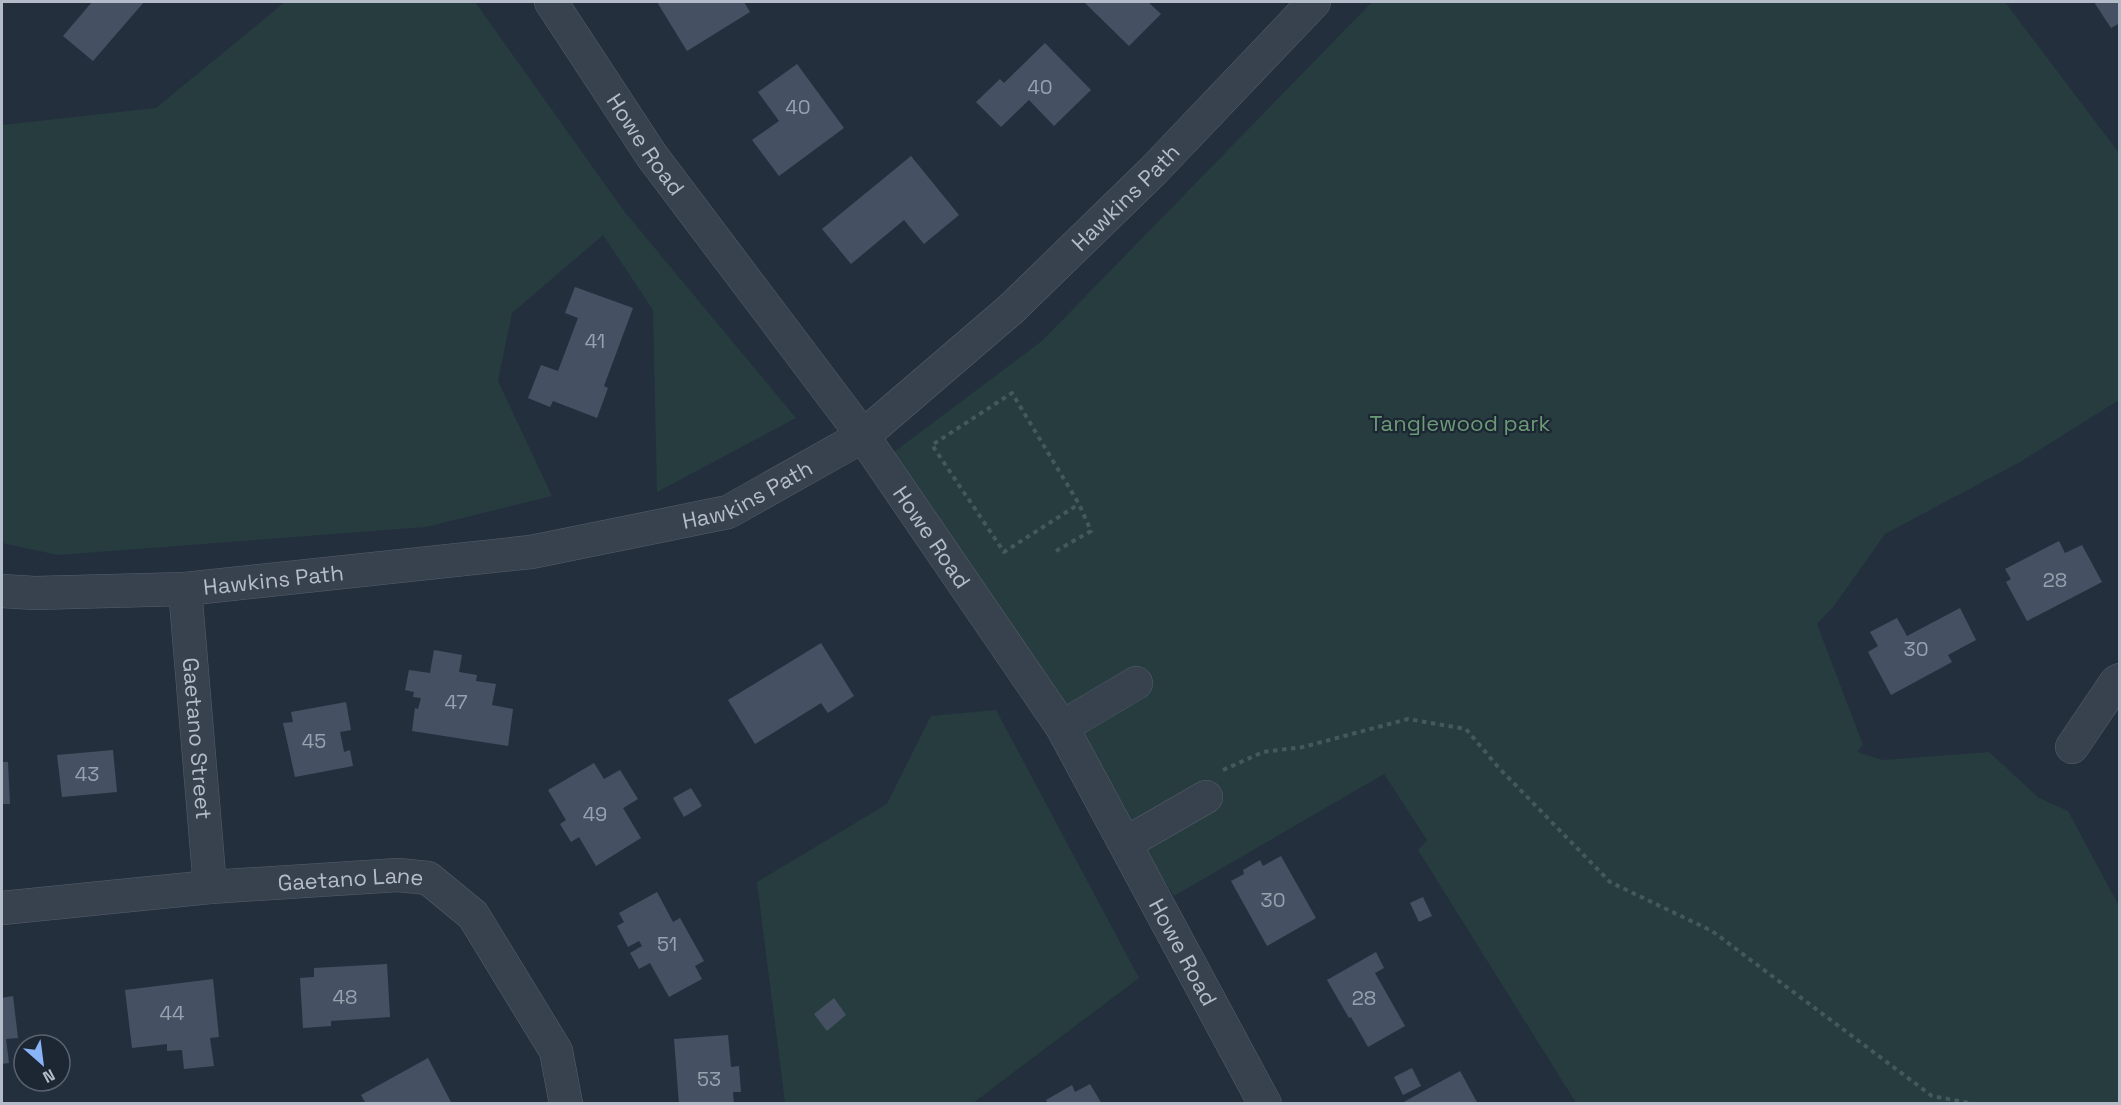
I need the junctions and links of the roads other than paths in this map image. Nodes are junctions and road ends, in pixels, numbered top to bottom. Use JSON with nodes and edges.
{"nodes":[{"id":1,"x":551,"y":2,"type":"edge"},
{"id":2,"x":1314,"y":2,"type":"edge"},
{"id":3,"x":863,"y":436,"type":"junction"},
{"id":4,"x":184,"y":589,"type":"junction"},
{"id":5,"x":2,"y":591,"type":"edge"},
{"id":6,"x":2120,"y":680,"type":"edge"},
{"id":7,"x":1136,"y":683,"type":"dead end"},
{"id":8,"x":1062,"y":728,"type":"junction"},
{"id":9,"x":2072,"y":747,"type":"dead end"},
{"id":10,"x":1211,"y":785,"type":"road end"},
{"id":11,"x":1126,"y":843,"type":"junction"},
{"id":12,"x":210,"y":888,"type":"junction"},
{"id":13,"x":2,"y":908,"type":"edge"},
{"id":14,"x":566,"y":1104,"type":"edge"},
{"id":15,"x":1265,"y":1104,"type":"edge"}],
"edges":[{"from":1,"to":3,"type":"street","name":"Howe Road"},
{"from":2,"to":3,"type":"street","name":"Hawkins Path"},
{"from":3,"to":4,"type":"street","name":"Hawkins Path"},
{"from":3,"to":8,"type":"street","name":"Howe Road"},
{"from":4,"to":5,"type":"street","name":"Hawkins Path"},
{"from":4,"to":12,"type":"street","name":"Gaetano Street"},
{"from":6,"to":9,"type":"street"},
{"from":7,"to":8,"type":"street"},
{"from":8,"to":11,"type":"street","name":"Howe Road"},
{"from":10,"to":11,"type":"street"},
{"from":11,"to":15,"type":"street","name":"Howe Road"},
{"from":12,"to":13,"type":"street","name":"Gaetano Lane"},
{"from":12,"to":14,"type":"street","name":"Gaetano Lane"}]}
